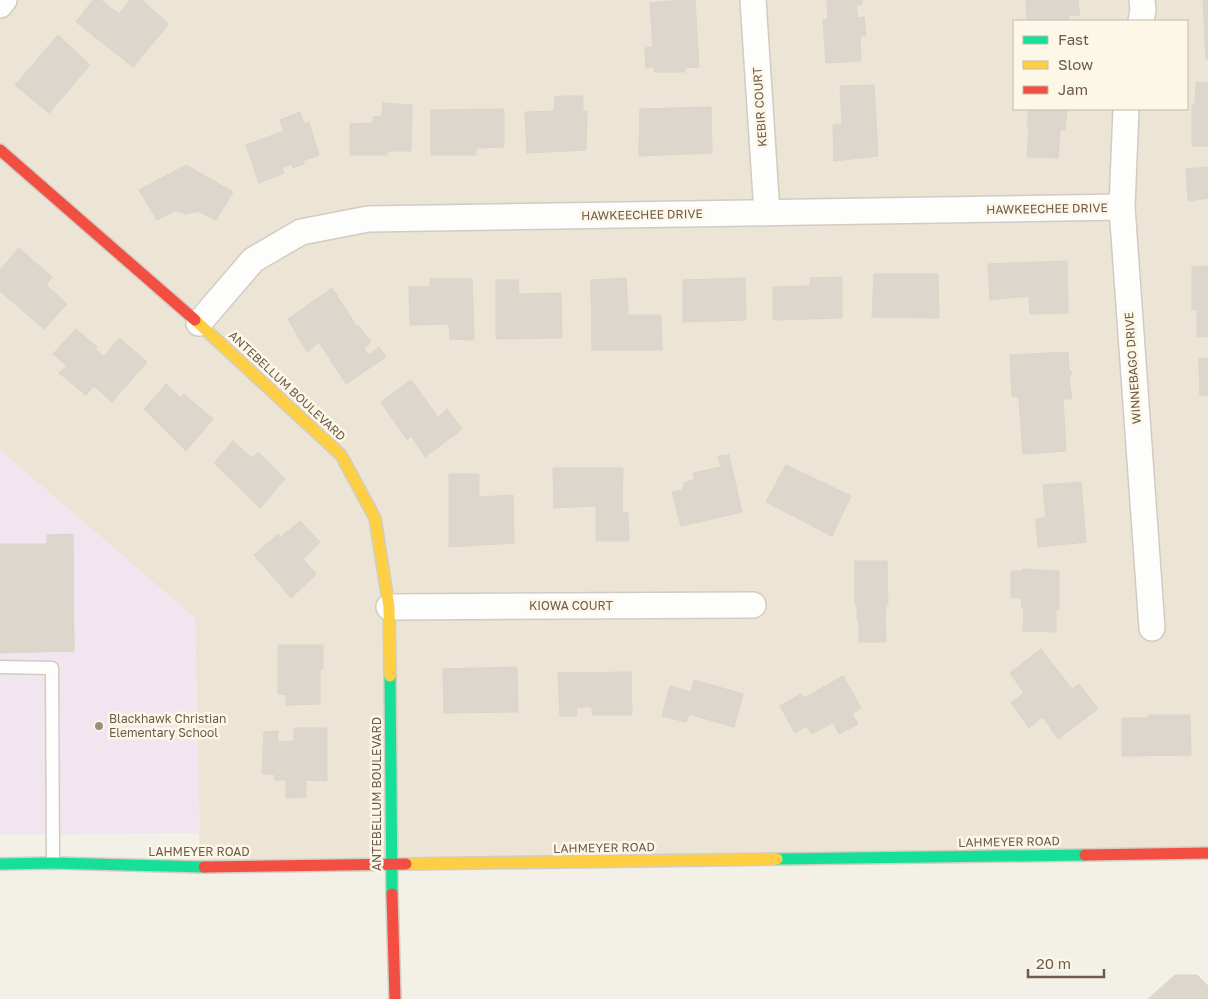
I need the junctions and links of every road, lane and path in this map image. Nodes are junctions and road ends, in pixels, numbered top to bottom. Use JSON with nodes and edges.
{"nodes":[{"id":1,"x":4,"y":0,"type":"edge"},
{"id":2,"x":753,"y":0,"type":"edge"},
{"id":3,"x":1142,"y":0,"type":"edge"},
{"id":4,"x":0,"y":5,"type":"edge"},
{"id":5,"x":1141,"y":20,"type":"edge"},
{"id":6,"x":1126,"y":110,"type":"edge"},
{"id":7,"x":0,"y":150,"type":"edge"},
{"id":8,"x":1122,"y":207,"type":"junction"},
{"id":9,"x":768,"y":213,"type":"junction"},
{"id":10,"x":199,"y":323,"type":"junction"},
{"id":11,"x":753,"y":605,"type":"dead end"},
{"id":12,"x":389,"y":607,"type":"junction"},
{"id":13,"x":1152,"y":628,"type":"dead end"},
{"id":14,"x":0,"y":667,"type":"edge"},
{"id":15,"x":1208,"y":853,"type":"edge"},
{"id":16,"x":0,"y":864,"type":"edge"},
{"id":17,"x":53,"y":864,"type":"junction"},
{"id":18,"x":391,"y":865,"type":"junction"},
{"id":19,"x":395,"y":999,"type":"edge"}],
"edges":[{"from":1,"to":4,"type":"street"},
{"from":2,"to":9,"type":"street","name":"KEBIR COURT"},
{"from":3,"to":5,"type":"street"},
{"from":6,"to":8,"type":"street","name":"WINNEBAGO DRIVE"},
{"from":7,"to":10,"type":"street","name":"ANTEBELLUM BOULEVARD"},
{"from":8,"to":9,"type":"street","name":"HAWKEECHEE DRIVE"},
{"from":8,"to":13,"type":"street","name":"WINNEBAGO DRIVE"},
{"from":9,"to":10,"type":"street","name":"HAWKEECHEE DRIVE"},
{"from":10,"to":12,"type":"street","name":"ANTEBELLUM BOULEVARD"},
{"from":11,"to":12,"type":"street","name":"KIOWA COURT"},
{"from":12,"to":18,"type":"street","name":"ANTEBELLUM BOULEVARD"},
{"from":14,"to":17,"type":"lane"},
{"from":15,"to":18,"type":"street","name":"LAHMEYER ROAD"},
{"from":16,"to":17,"type":"street","name":"LAHMEYER ROAD"},
{"from":17,"to":18,"type":"street","name":"LAHMEYER ROAD"},
{"from":18,"to":19,"type":"street","name":"ANTEBELLUM BOULEVARD"}]}
